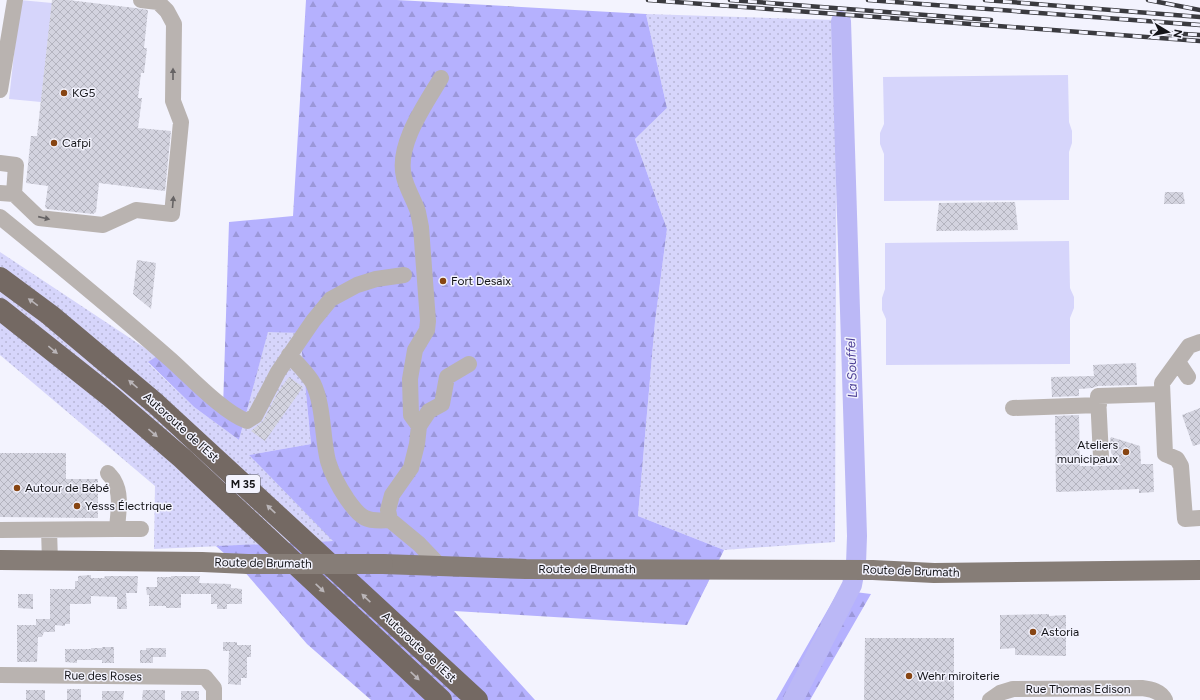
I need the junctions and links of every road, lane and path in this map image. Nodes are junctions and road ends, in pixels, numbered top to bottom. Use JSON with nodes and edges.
{"nodes":[{"id":1,"x":15,"y":0,"type":"edge"},
{"id":2,"x":140,"y":0,"type":"edge"},
{"id":3,"x":441,"y":78,"type":"dead end"},
{"id":4,"x":0,"y":90,"type":"edge"},
{"id":5,"x":0,"y":163,"type":"edge"},
{"id":6,"x":7,"y":194,"type":"edge"},
{"id":7,"x":0,"y":217,"type":"edge"},
{"id":8,"x":404,"y":276,"type":"dead end"},
{"id":9,"x":0,"y":278,"type":"edge"},
{"id":10,"x":0,"y":309,"type":"edge"},
{"id":11,"x":1200,"y":342,"type":"edge"},
{"id":12,"x":289,"y":355,"type":"junction"},
{"id":13,"x":1178,"y":362,"type":"junction"},
{"id":14,"x":469,"y":364,"type":"dead end"},
{"id":15,"x":1188,"y":377,"type":"dead end"},
{"id":16,"x":1162,"y":394,"type":"junction"},
{"id":17,"x":1099,"y":405,"type":"junction"},
{"id":18,"x":1013,"y":408,"type":"dead end"},
{"id":19,"x":419,"y":426,"type":"junction"},
{"id":20,"x":1101,"y":457,"type":"dead end"},
{"id":21,"x":108,"y":473,"type":"dead end"},
{"id":22,"x":1200,"y":518,"type":"edge"},
{"id":23,"x":390,"y":520,"type":"junction"},
{"id":24,"x":117,"y":529,"type":"junction"},
{"id":25,"x":141,"y":529,"type":"dead end"},
{"id":26,"x":0,"y":530,"type":"edge"},
{"id":27,"x":48,"y":530,"type":"junction"},
{"id":28,"x":0,"y":560,"type":"edge"},
{"id":29,"x":50,"y":561,"type":"junction"},
{"id":30,"x":440,"y":566,"type":"junction"},
{"id":31,"x":1200,"y":571,"type":"edge"},
{"id":32,"x":0,"y":675,"type":"edge"},
{"id":33,"x":214,"y":700,"type":"edge"},
{"id":34,"x":441,"y":700,"type":"edge"},
{"id":35,"x":477,"y":700,"type":"edge"},
{"id":36,"x":990,"y":700,"type":"edge"},
{"id":37,"x":1165,"y":700,"type":"edge"}],
"edges":[{"from":1,"to":4,"type":"street"},
{"from":6,"to":2,"type":"street","one_way":true},
{"from":3,"to":19,"type":"street"},
{"from":5,"to":6,"type":"street"},
{"from":7,"to":12,"type":"street"},
{"from":8,"to":12,"type":"street"},
{"from":35,"to":9,"type":"highway","name":"Autoroute de l’Est","number":"M 35","one_way":true},
{"from":10,"to":34,"type":"highway","name":"Autoroute de l’Est","number":"M 35","one_way":true},
{"from":11,"to":13,"type":"street"},
{"from":12,"to":23,"type":"street"},
{"from":13,"to":15,"type":"street"},
{"from":13,"to":16,"type":"street"},
{"from":14,"to":19,"type":"street"},
{"from":16,"to":17,"type":"street"},
{"from":16,"to":22,"type":"street"},
{"from":17,"to":18,"type":"street"},
{"from":17,"to":20,"type":"street"},
{"from":19,"to":23,"type":"street"},
{"from":21,"to":24,"type":"street"},
{"from":23,"to":30,"type":"street"},
{"from":24,"to":25,"type":"street"},
{"from":24,"to":27,"type":"street"},
{"from":26,"to":27,"type":"street"},
{"from":27,"to":29,"type":"street"},
{"from":28,"to":29,"type":"main road","name":"Route de Brumath"},
{"from":29,"to":30,"type":"main road","name":"Route de Brumath","bridge":true},
{"from":30,"to":31,"type":"main road","name":"Route de Brumath"},
{"from":32,"to":33,"type":"street","name":"Rue des Roses"},
{"from":36,"to":37,"type":"street","name":"Rue Thomas Edison"}]}
